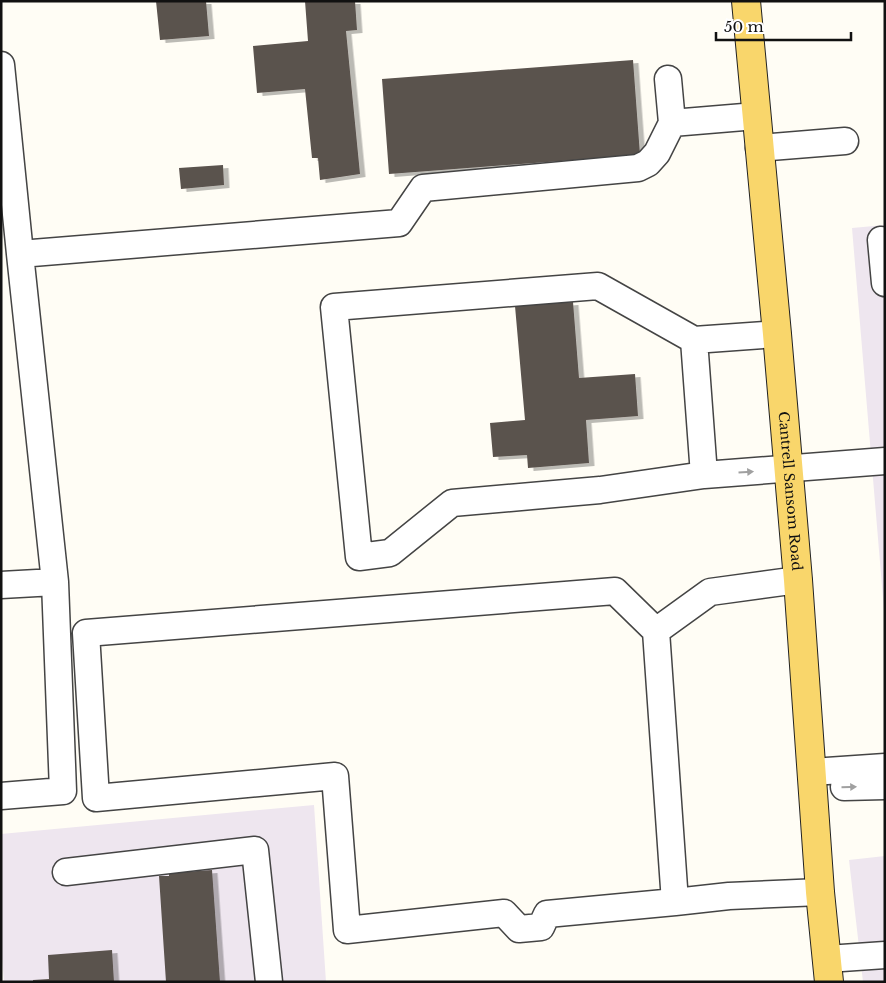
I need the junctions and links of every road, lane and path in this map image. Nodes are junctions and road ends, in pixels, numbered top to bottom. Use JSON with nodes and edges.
{"nodes":[{"id":1,"x":746,"y":1,"type":"edge"},
{"id":2,"x":1,"y":65,"type":"edge"},
{"id":3,"x":668,"y":80,"type":"dead end"},
{"id":4,"x":756,"y":116,"type":"junction"},
{"id":5,"x":672,"y":122,"type":"junction"},
{"id":6,"x":845,"y":141,"type":"dead end"},
{"id":7,"x":759,"y":148,"type":"junction"},
{"id":8,"x":881,"y":240,"type":"dead end"},
{"id":9,"x":20,"y":254,"type":"junction"},
{"id":10,"x":885,"y":283,"type":"edge"},
{"id":11,"x":777,"y":334,"type":"junction"},
{"id":12,"x":694,"y":340,"type":"junction"},
{"id":13,"x":885,"y":461,"type":"edge"},
{"id":14,"x":788,"y":469,"type":"junction"},
{"id":15,"x":704,"y":475,"type":"junction"},
{"id":16,"x":798,"y":580,"type":"junction"},
{"id":17,"x":55,"y":582,"type":"junction"},
{"id":18,"x":1,"y":585,"type":"edge"},
{"id":19,"x":656,"y":632,"type":"junction"},
{"id":20,"x":878,"y":764,"type":"edge"},
{"id":21,"x":812,"y":780,"type":"junction"},
{"id":22,"x":885,"y":786,"type":"edge"},
{"id":23,"x":1,"y":796,"type":"edge"},
{"id":24,"x":66,"y":872,"type":"dead end"},
{"id":25,"x":820,"y":892,"type":"junction"},
{"id":26,"x":675,"y":902,"type":"junction"},
{"id":27,"x":885,"y":955,"type":"edge"},
{"id":28,"x":828,"y":970,"type":"edge"},
{"id":29,"x":269,"y":982,"type":"edge"}],
"edges":[{"from":1,"to":4,"type":"main road","name":"Cantrell Sansom Road"},
{"from":2,"to":9,"type":"lane"},
{"from":3,"to":5,"type":"lane"},
{"from":4,"to":5,"type":"lane"},
{"from":4,"to":7,"type":"main road","name":"Cantrell Sansom Road"},
{"from":5,"to":9,"type":"lane"},
{"from":6,"to":7,"type":"lane"},
{"from":7,"to":11,"type":"main road","name":"Cantrell Sansom Road"},
{"from":8,"to":10,"type":"lane"},
{"from":9,"to":17,"type":"lane"},
{"from":11,"to":12,"type":"lane"},
{"from":11,"to":14,"type":"main road","name":"Cantrell Sansom Road"},
{"from":12,"to":15,"type":"lane"},
{"from":12,"to":15,"type":"lane"},
{"from":13,"to":14,"type":"lane"},
{"from":15,"to":14,"type":"lane","one_way":true},
{"from":14,"to":16,"type":"main road","name":"Cantrell Sansom Road"},
{"from":16,"to":19,"type":"lane"},
{"from":16,"to":21,"type":"main road","name":"Cantrell Sansom Road"},
{"from":17,"to":18,"type":"lane"},
{"from":17,"to":23,"type":"lane"},
{"from":19,"to":26,"type":"lane"},
{"from":19,"to":26,"type":"lane"},
{"from":20,"to":21,"type":"lane"},
{"from":21,"to":22,"type":"lane","one_way":true},
{"from":21,"to":25,"type":"main road","name":"Cantrell Sansom Road"},
{"from":24,"to":29,"type":"lane"},
{"from":25,"to":26,"type":"lane"},
{"from":25,"to":28,"type":"main road","name":"Cantrell Sansom Road"},
{"from":27,"to":28,"type":"lane"}]}
